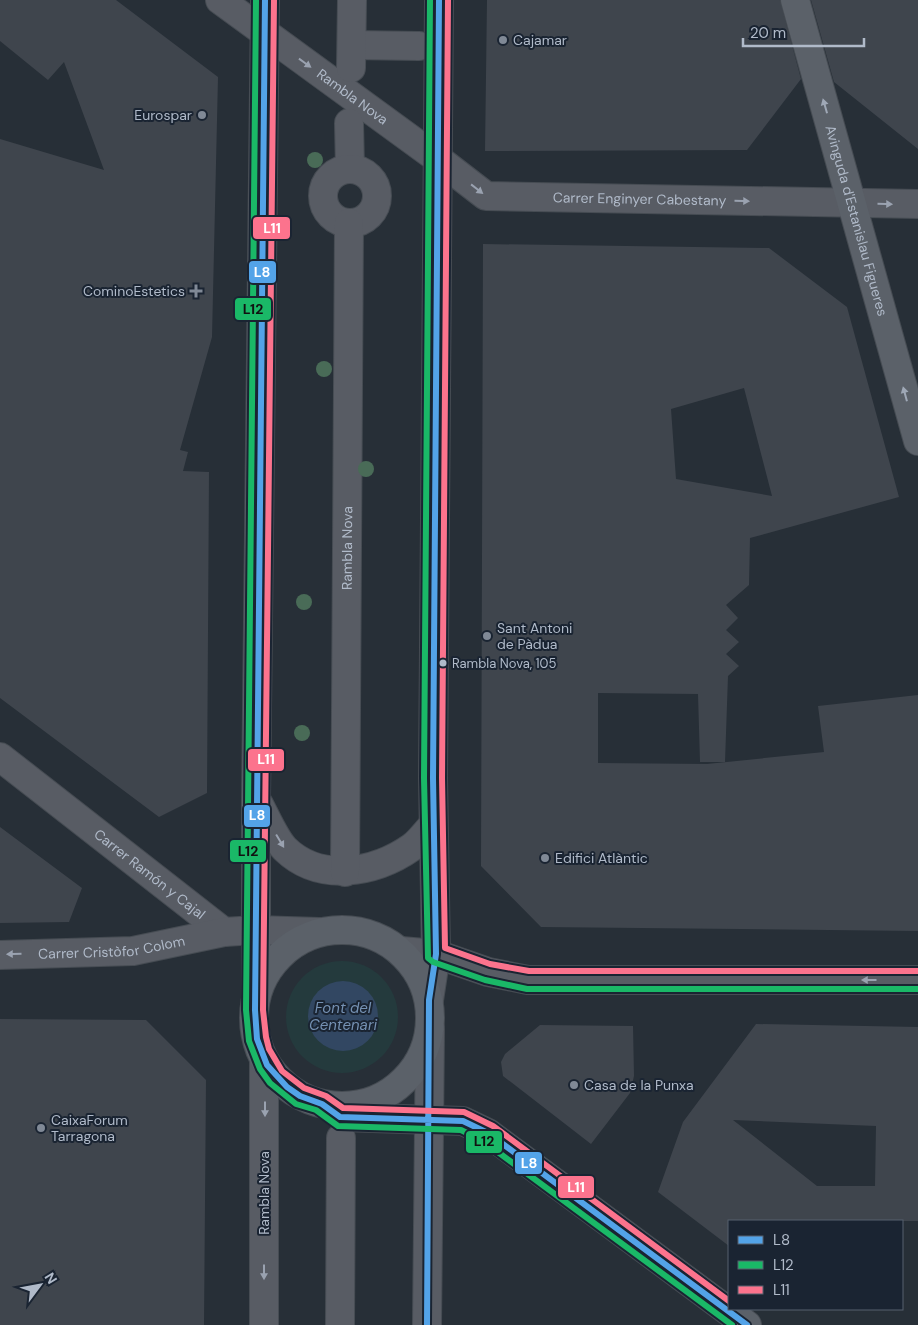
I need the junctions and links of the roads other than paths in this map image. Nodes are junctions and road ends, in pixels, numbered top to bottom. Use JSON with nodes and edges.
{"nodes":[{"id":1,"x":220,"y":0,"type":"edge"},
{"id":2,"x":265,"y":0,"type":"edge"},
{"id":3,"x":352,"y":0,"type":"edge"},
{"id":4,"x":439,"y":0,"type":"edge"},
{"id":5,"x":796,"y":0,"type":"edge"},
{"id":6,"x":265,"y":34,"type":"junction"},
{"id":7,"x":419,"y":46,"type":"dead end"},
{"id":8,"x":349,"y":123,"type":"dead end"},
{"id":9,"x":438,"y":159,"type":"junction"},
{"id":10,"x":350,"y":169,"type":"junction"},
{"id":11,"x":853,"y":203,"type":"junction"},
{"id":12,"x":918,"y":204,"type":"edge"},
{"id":13,"x":349,"y":224,"type":"junction"},
{"id":14,"x":918,"y":441,"type":"edge"},
{"id":15,"x":0,"y":757,"type":"edge"},
{"id":16,"x":256,"y":798,"type":"junction"},
{"id":17,"x":433,"y":824,"type":"junction"},
{"id":18,"x":345,"y":872,"type":"junction"},
{"id":19,"x":256,"y":930,"type":"junction"},
{"id":20,"x":224,"y":932,"type":"junction"},
{"id":21,"x":319,"y":932,"type":"junction"},
{"id":22,"x":401,"y":951,"type":"junction"},
{"id":23,"x":0,"y":954,"type":"edge"},
{"id":24,"x":436,"y":954,"type":"junction"},
{"id":25,"x":918,"y":980,"type":"edge"},
{"id":26,"x":256,"y":994,"type":"junction"},
{"id":27,"x":429,"y":1000,"type":"junction"},
{"id":28,"x":430,"y":1029,"type":"junction"},
{"id":29,"x":264,"y":1060,"type":"junction"},
{"id":30,"x":324,"y":1105,"type":"junction"},
{"id":31,"x":429,"y":1120,"type":"junction"},
{"id":32,"x":340,"y":1138,"type":"dead end"},
{"id":33,"x":264,"y":1325,"type":"edge"},
{"id":34,"x":340,"y":1325,"type":"edge"},
{"id":35,"x":427,"y":1325,"type":"edge"},
{"id":36,"x":747,"y":1325,"type":"edge"}],
"edges":[{"from":1,"to":6,"type":"street","name":"Rambla Nova"},
{"from":2,"to":6,"type":"main road"},
{"from":3,"to":7,"type":"street"},
{"from":4,"to":9,"type":"street"},
{"from":11,"to":5,"type":"main road","name":"Avinguda d'Estanislau Figueres","one_way":true},
{"from":6,"to":9,"type":"street","name":"Rambla Nova","one_way":true},
{"from":6,"to":16,"type":"main road"},
{"from":8,"to":10,"type":"street","name":"Rambla Nova"},
{"from":9,"to":11,"type":"street","name":"Carrer Enginyer Cabestany","one_way":true},
{"from":9,"to":17,"type":"street"},
{"from":10,"to":13,"type":"street"},
{"from":10,"to":13,"type":"street"},
{"from":11,"to":12,"type":"street","name":"Carrer Enginyer Cabestany","one_way":true},
{"from":14,"to":11,"type":"main road","name":"Avinguda d'Estanislau Figueres","one_way":true},
{"from":13,"to":18,"type":"street","name":"Rambla Nova"},
{"from":15,"to":20,"type":"street","name":"Carrer Ramón y Cajal"},
{"from":16,"to":18,"type":"street","one_way":true},
{"from":16,"to":19,"type":"main road"},
{"from":17,"to":18,"type":"street"},
{"from":17,"to":24,"type":"street"},
{"from":19,"to":20,"type":"street"},
{"from":19,"to":21,"type":"street"},
{"from":19,"to":26,"type":"main road"},
{"from":20,"to":23,"type":"street","name":"Carrer Cristòfor Colom","one_way":true},
{"from":21,"to":22,"type":"main road"},
{"from":21,"to":26,"type":"main road"},
{"from":22,"to":24,"type":"street"},
{"from":22,"to":27,"type":"main road"},
{"from":25,"to":24,"type":"street","one_way":true},
{"from":24,"to":27,"type":"street"},
{"from":26,"to":29,"type":"main road"},
{"from":27,"to":28,"type":"main road"},
{"from":28,"to":30,"type":"main road"},
{"from":28,"to":31,"type":"street"},
{"from":29,"to":30,"type":"main road"},
{"from":29,"to":33,"type":"street","name":"Rambla Nova","one_way":true},
{"from":30,"to":31,"type":"main road"},
{"from":31,"to":35,"type":"street"},
{"from":31,"to":36,"type":"main road"},
{"from":32,"to":34,"type":"street"}]}
